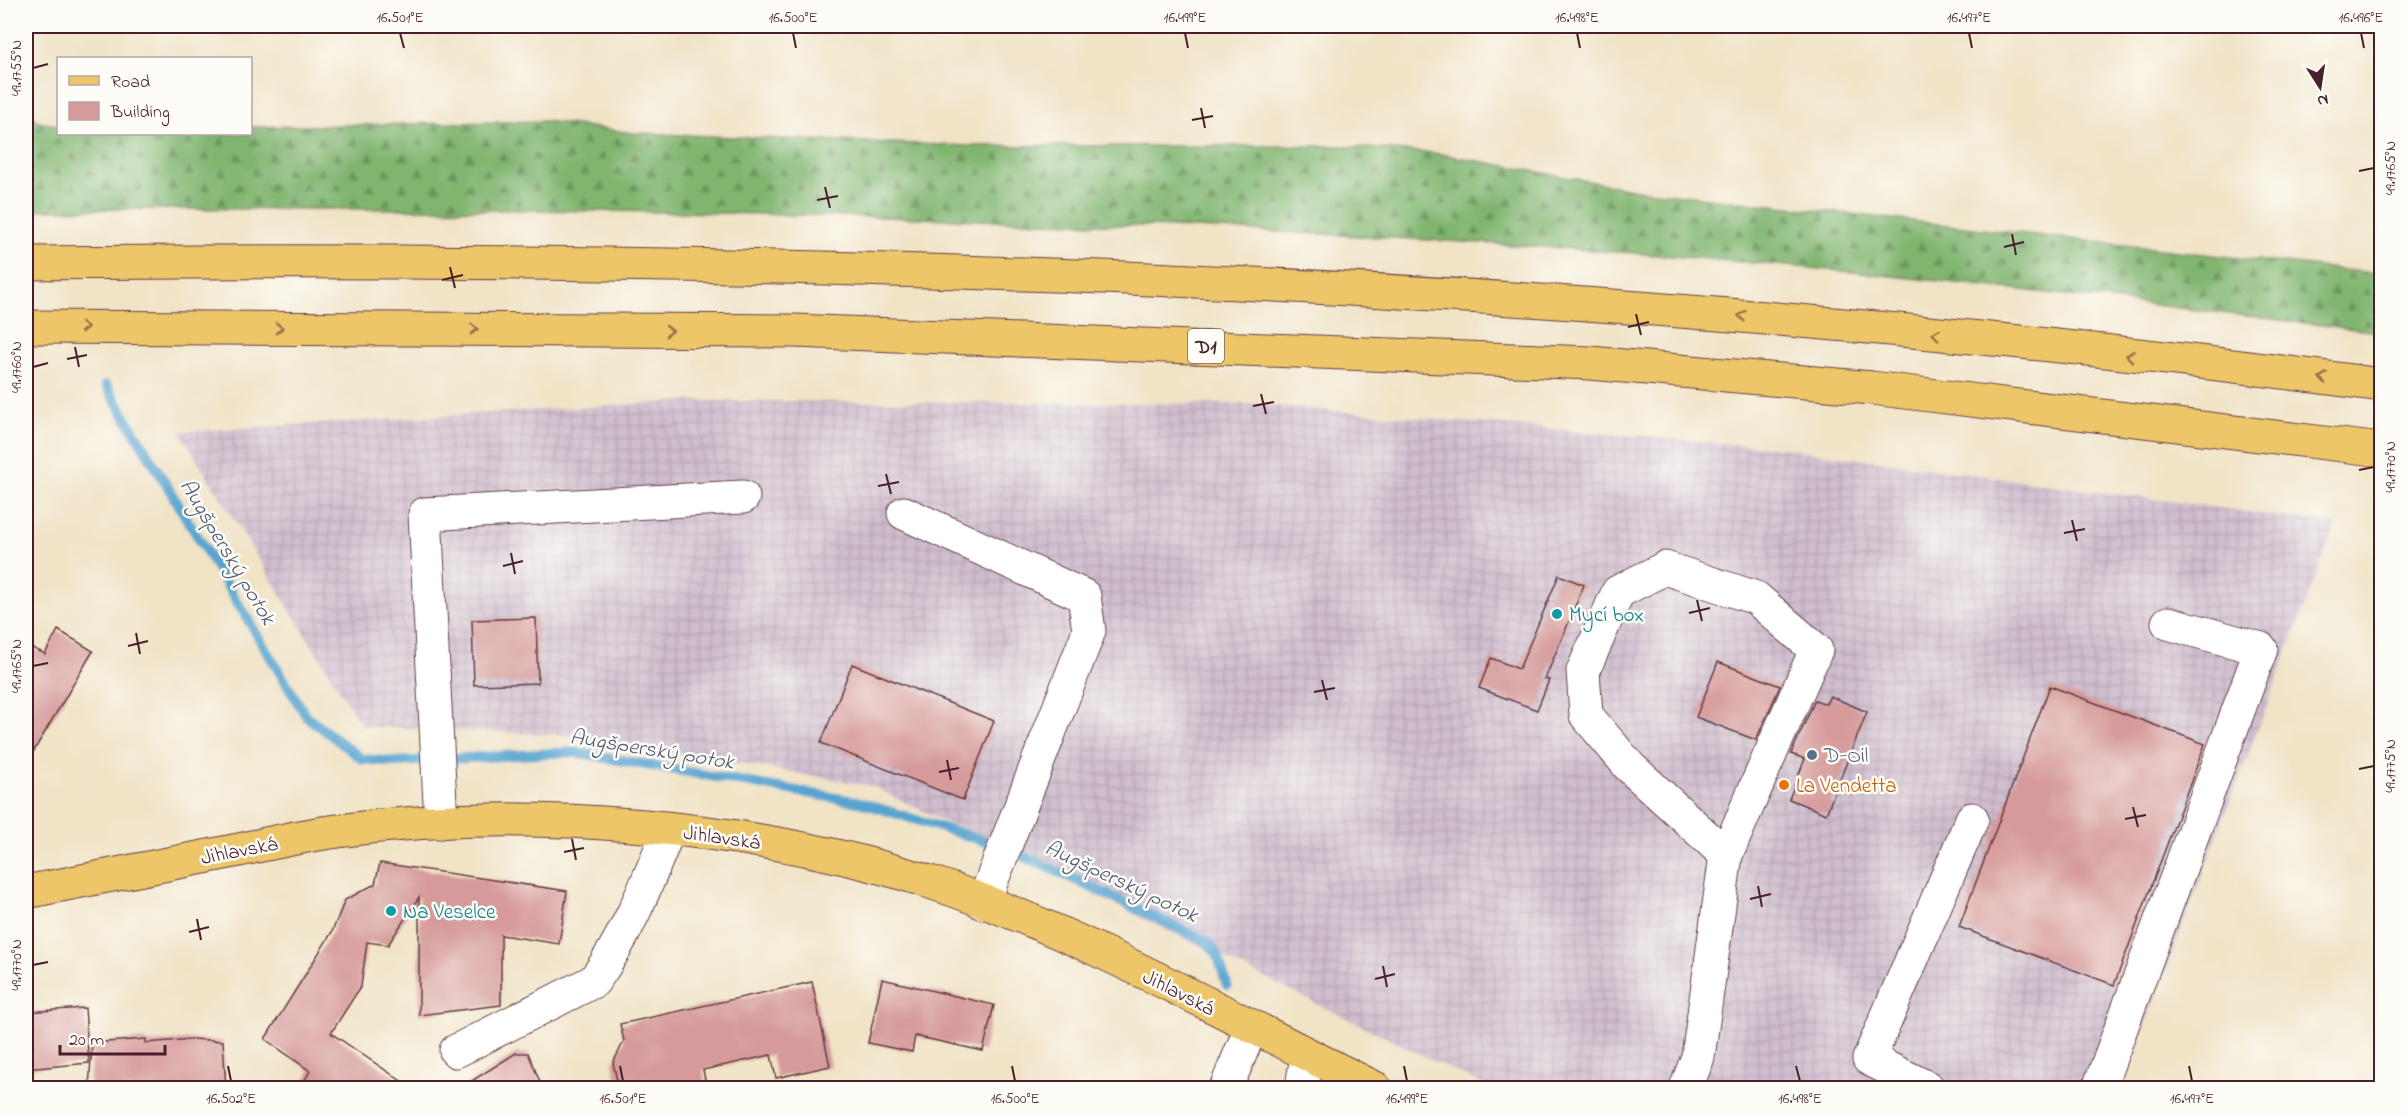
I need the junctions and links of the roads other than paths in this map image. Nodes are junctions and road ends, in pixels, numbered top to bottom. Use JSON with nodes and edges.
{"nodes":[{"id":1,"x":26,"y":263,"type":"edge"},
{"id":2,"x":26,"y":327,"type":"edge"},
{"id":3,"x":2382,"y":385,"type":"edge"},
{"id":4,"x":2382,"y":450,"type":"edge"},
{"id":5,"x":742,"y":497,"type":"dead end"},
{"id":6,"x":904,"y":513,"type":"dead end"},
{"id":7,"x":2168,"y":623,"type":"dead end"},
{"id":8,"x":1972,"y":819,"type":"dead end"},
{"id":9,"x":441,"y":822,"type":"junction"},
{"id":10,"x":669,"y":830,"type":"junction"},
{"id":11,"x":1726,"y":855,"type":"junction"},
{"id":12,"x":26,"y":892,"type":"edge"},
{"id":13,"x":983,"y":903,"type":"junction"},
{"id":14,"x":1251,"y":1028,"type":"junction"},
{"id":15,"x":456,"y":1051,"type":"dead end"},
{"id":16,"x":1307,"y":1055,"type":"junction"},
{"id":17,"x":1226,"y":1089,"type":"edge"},
{"id":18,"x":1302,"y":1089,"type":"edge"},
{"id":19,"x":1375,"y":1089,"type":"edge"},
{"id":20,"x":1686,"y":1089,"type":"edge"},
{"id":21,"x":1928,"y":1089,"type":"edge"},
{"id":22,"x":2099,"y":1089,"type":"edge"}],
"edges":[{"from":3,"to":1,"type":"main road","one_way":true},
{"from":2,"to":4,"type":"main road","number":"D1","one_way":true},
{"from":5,"to":9,"type":"lane"},
{"from":6,"to":13,"type":"lane"},
{"from":7,"to":22,"type":"lane"},
{"from":8,"to":21,"type":"lane"},
{"from":9,"to":10,"type":"main road","name":"Jihlavská"},
{"from":9,"to":12,"type":"main road","name":"Jihlavská"},
{"from":10,"to":13,"type":"main road","name":"Jihlavská"},
{"from":10,"to":15,"type":"lane"},
{"from":11,"to":11,"type":"lane"},
{"from":11,"to":20,"type":"lane"},
{"from":13,"to":14,"type":"main road","name":"Jihlavská"},
{"from":14,"to":16,"type":"main road","name":"Jihlavská"},
{"from":14,"to":17,"type":"lane"},
{"from":16,"to":18,"type":"lane"},
{"from":16,"to":19,"type":"main road","name":"Jihlavská"}]}
